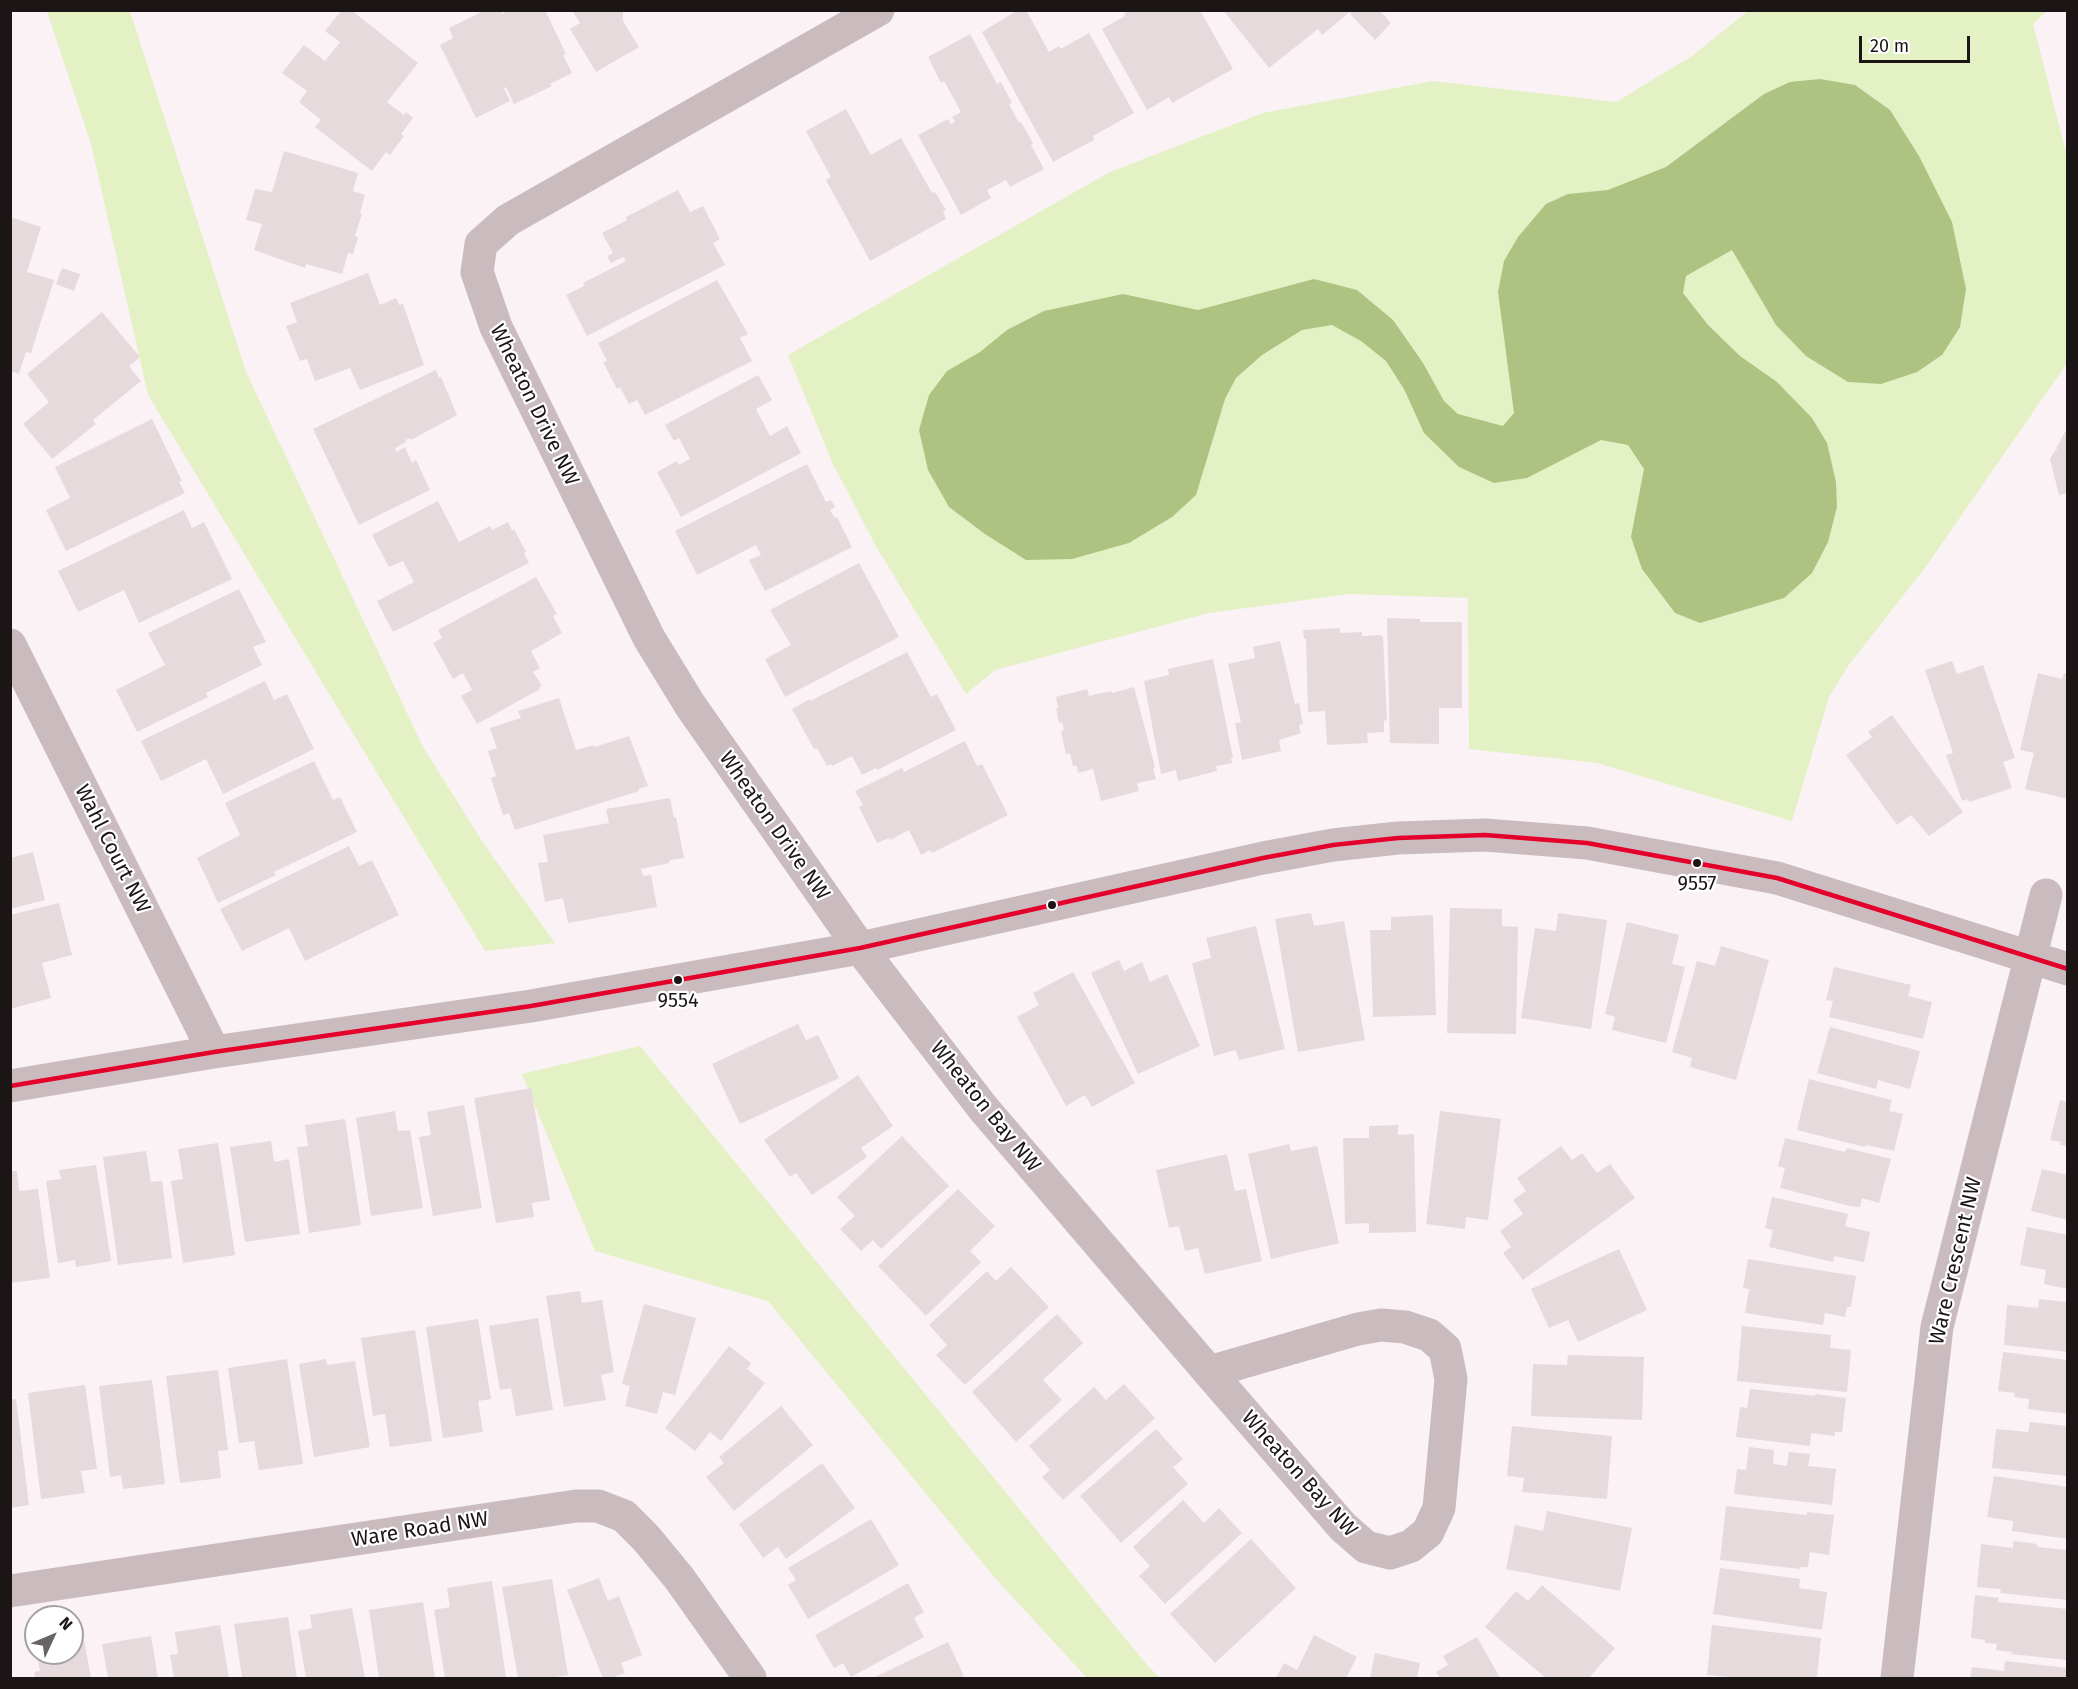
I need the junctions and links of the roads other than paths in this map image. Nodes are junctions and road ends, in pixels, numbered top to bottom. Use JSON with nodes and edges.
{"nodes":[{"id":1,"x":878,"y":10,"type":"edge"},
{"id":2,"x":10,"y":645,"type":"edge"},
{"id":3,"x":2046,"y":895,"type":"dead end"},
{"id":4,"x":860,"y":948,"type":"junction"},
{"id":5,"x":2031,"y":957,"type":"junction"},
{"id":6,"x":2067,"y":969,"type":"edge"},
{"id":7,"x":214,"y":1052,"type":"junction"},
{"id":8,"x":10,"y":1086,"type":"edge"},
{"id":9,"x":1209,"y":1372,"type":"junction"},
{"id":10,"x":10,"y":1591,"type":"edge"},
{"id":11,"x":750,"y":1678,"type":"edge"},
{"id":12,"x":1897,"y":1678,"type":"edge"}],
"edges":[{"from":1,"to":4,"type":"street","name":"Wheaton Drive NW"},
{"from":2,"to":7,"type":"street","name":"Wahl Court NW"},
{"from":3,"to":5,"type":"street","name":"Ware Crescent NW"},
{"from":4,"to":5,"type":"street"},
{"from":4,"to":7,"type":"street"},
{"from":4,"to":9,"type":"street","name":"Wheaton Bay NW"},
{"from":5,"to":6,"type":"street"},
{"from":5,"to":12,"type":"street","name":"Ware Crescent NW"},
{"from":7,"to":8,"type":"street"},
{"from":9,"to":9,"type":"street","name":"Wheaton Bay NW"},
{"from":10,"to":11,"type":"street","name":"Ware Road NW"}]}
